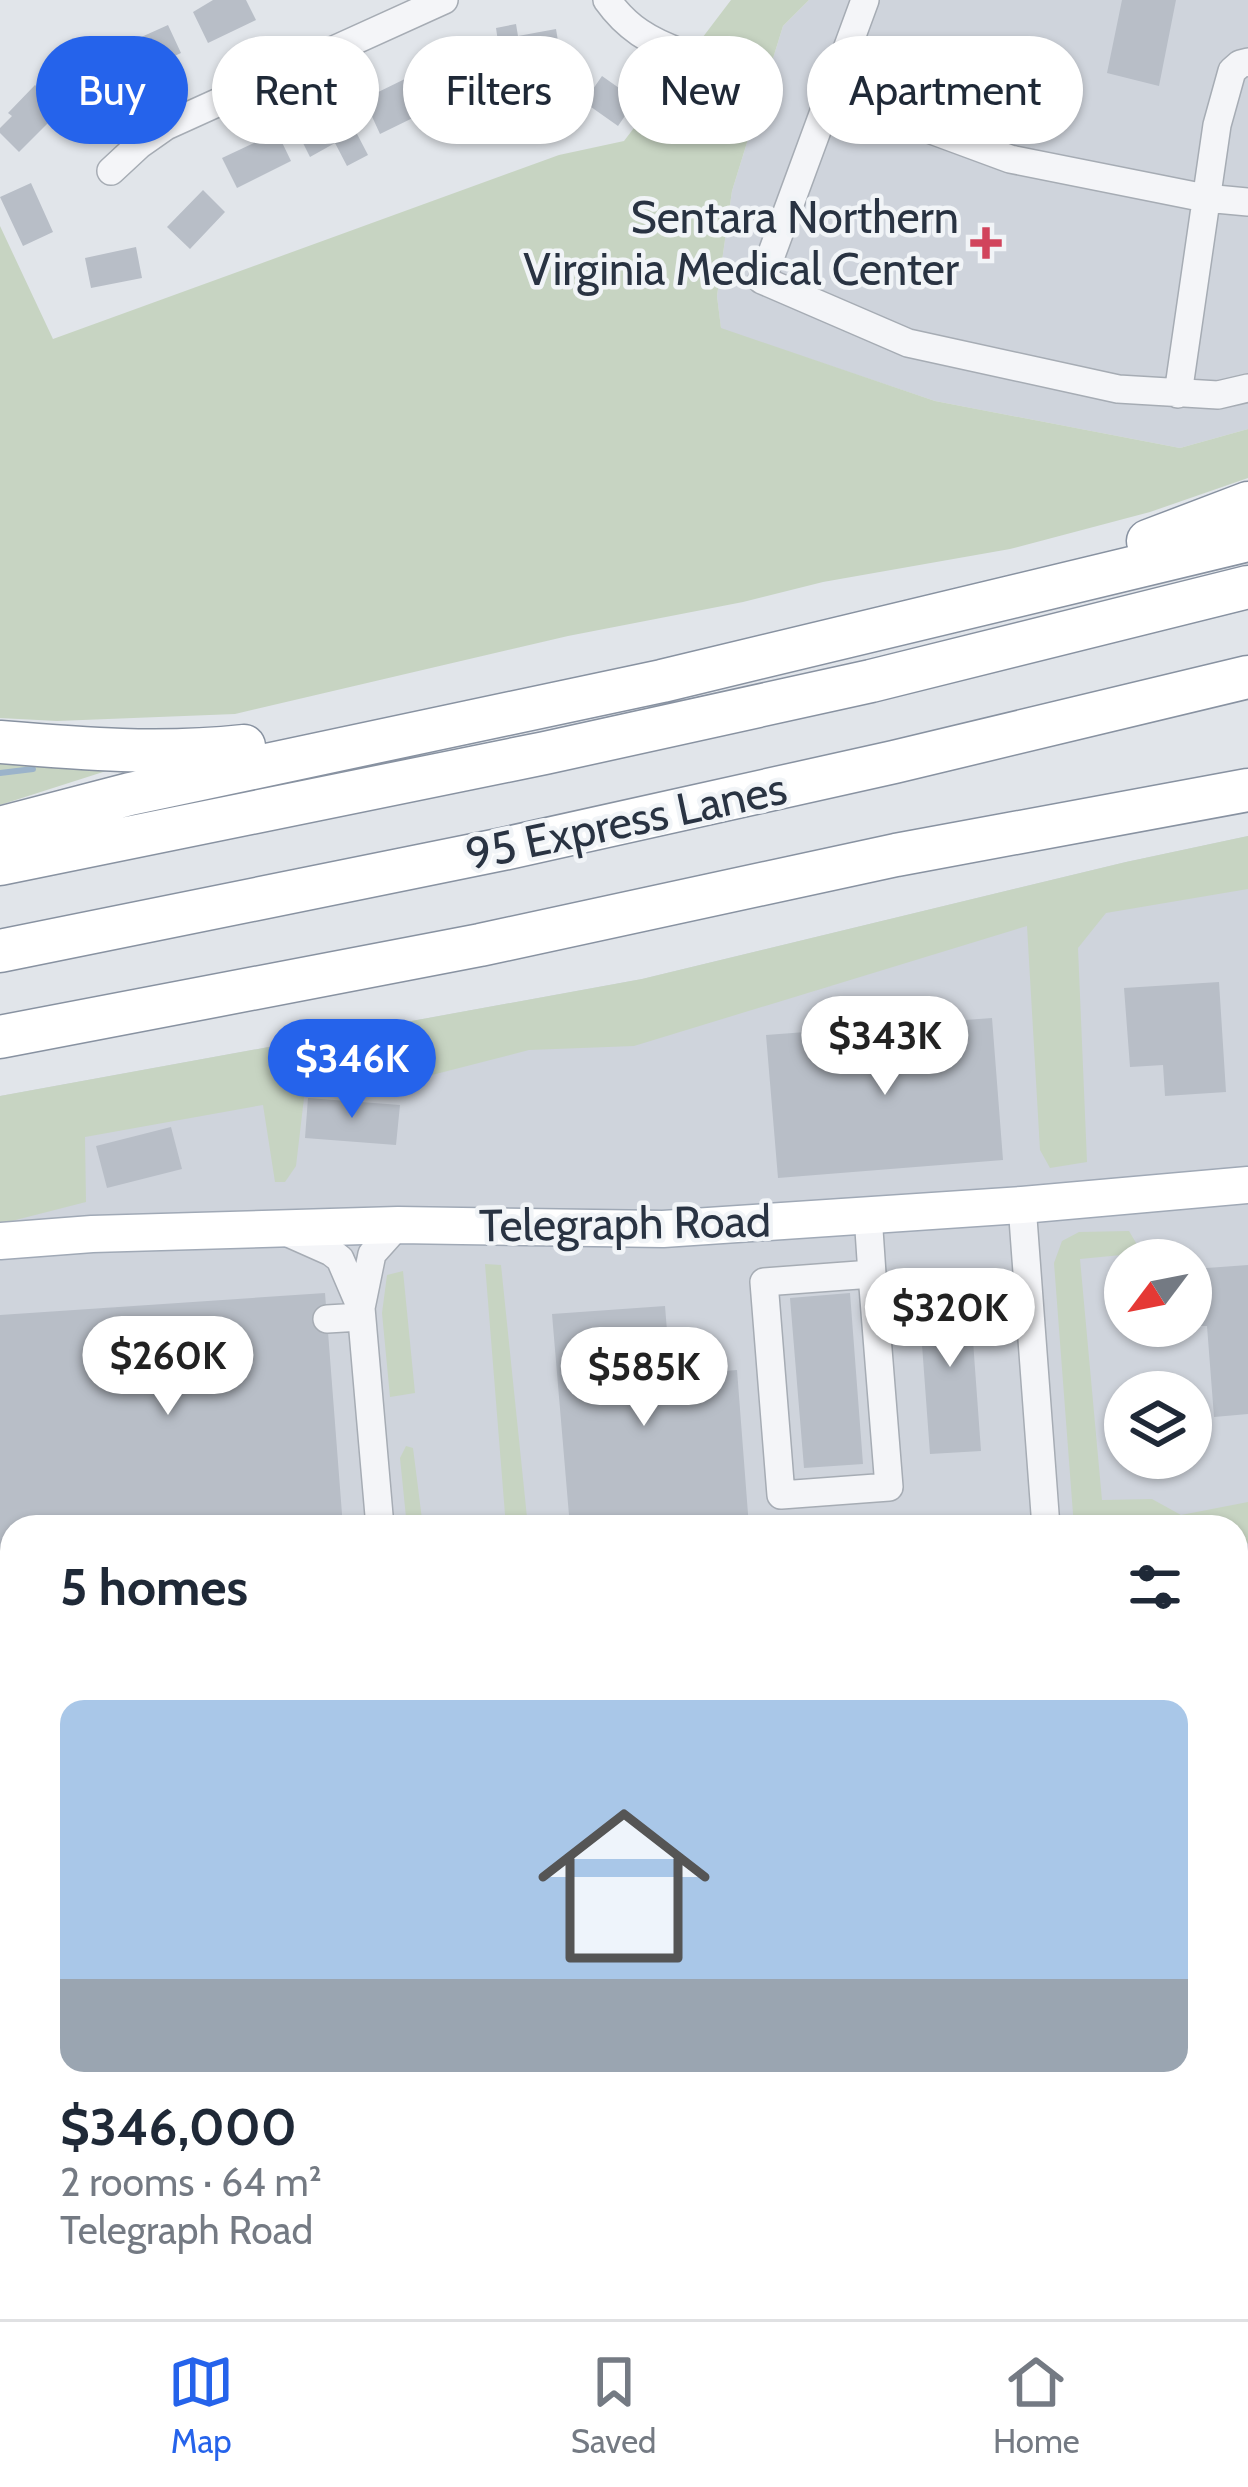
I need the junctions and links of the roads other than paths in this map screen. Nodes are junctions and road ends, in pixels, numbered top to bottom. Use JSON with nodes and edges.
{"nodes":[{"id":1,"x":444,"y":0,"type":"edge"},
{"id":2,"x":607,"y":0,"type":"edge"},
{"id":3,"x":865,"y":0,"type":"edge"},
{"id":4,"x":643,"y":36,"type":"edge"},
{"id":5,"x":851,"y":36,"type":"edge"},
{"id":6,"x":1248,"y":62,"type":"edge"},
{"id":7,"x":811,"y":144,"type":"edge"},
{"id":8,"x":969,"y":144,"type":"edge"},
{"id":9,"x":111,"y":171,"type":"dead end"},
{"id":10,"x":1205,"y":198,"type":"junction"},
{"id":11,"x":1248,"y":202,"type":"edge"},
{"id":12,"x":1248,"y":388,"type":"edge"},
{"id":13,"x":1178,"y":394,"type":"junction"},
{"id":14,"x":1248,"y":503,"type":"edge"},
{"id":15,"x":1248,"y":540,"type":"edge"},
{"id":16,"x":1248,"y":587,"type":"edge"},
{"id":17,"x":844,"y":637,"type":"junction"},
{"id":18,"x":1248,"y":677,"type":"edge"},
{"id":19,"x":454,"y":724,"type":"junction"},
{"id":20,"x":0,"y":742,"type":"edge"},
{"id":21,"x":1248,"y":764,"type":"edge"},
{"id":22,"x":1248,"y":790,"type":"edge"},
{"id":23,"x":0,"y":829,"type":"edge"},
{"id":24,"x":896,"y":855,"type":"junction"},
{"id":25,"x":0,"y":864,"type":"edge"},
{"id":26,"x":0,"y":951,"type":"edge"},
{"id":27,"x":0,"y":1037,"type":"edge"},
{"id":28,"x":1248,"y":1185,"type":"edge"},
{"id":29,"x":1022,"y":1205,"type":"junction"},
{"id":30,"x":868,"y":1215,"type":"junction"},
{"id":31,"x":398,"y":1226,"type":"junction"},
{"id":32,"x":277,"y":1228,"type":"junction"},
{"id":33,"x":0,"y":1241,"type":"edge"},
{"id":34,"x":872,"y":1274,"type":"junction"},
{"id":35,"x":361,"y":1312,"type":"junction"},
{"id":36,"x":327,"y":1319,"type":"dead end"},
{"id":37,"x":379,"y":1515,"type":"edge"},
{"id":38,"x":1045,"y":1515,"type":"edge"}],
"edges":[{"from":1,"to":9,"type":"street"},
{"from":2,"to":4,"type":"street"},
{"from":3,"to":5,"type":"street"},
{"from":6,"to":10,"type":"street"},
{"from":7,"to":13,"type":"street"},
{"from":8,"to":10,"type":"street"},
{"from":10,"to":11,"type":"street"},
{"from":10,"to":13,"type":"street"},
{"from":12,"to":13,"type":"street"},
{"from":14,"to":17,"type":"highway"},
{"from":15,"to":17,"type":"highway"},
{"from":16,"to":25,"type":"highway"},
{"from":17,"to":19,"type":"highway"},
{"from":18,"to":26,"type":"highway","name":"95 Express Lanes"},
{"from":19,"to":20,"type":"highway"},
{"from":19,"to":23,"type":"highway"},
{"from":21,"to":24,"type":"highway"},
{"from":22,"to":24,"type":"highway"},
{"from":24,"to":27,"type":"highway"},
{"from":28,"to":29,"type":"main road","name":"Telegraph Road"},
{"from":29,"to":30,"type":"main road","name":"Telegraph Road"},
{"from":29,"to":38,"type":"street"},
{"from":30,"to":31,"type":"main road","name":"Telegraph Road"},
{"from":30,"to":34,"type":"street"},
{"from":31,"to":32,"type":"main road","name":"Telegraph Road"},
{"from":31,"to":35,"type":"street"},
{"from":32,"to":33,"type":"main road","name":"Telegraph Road"},
{"from":32,"to":35,"type":"street"},
{"from":34,"to":34,"type":"street"},
{"from":35,"to":36,"type":"street"},
{"from":35,"to":37,"type":"street"}]}
